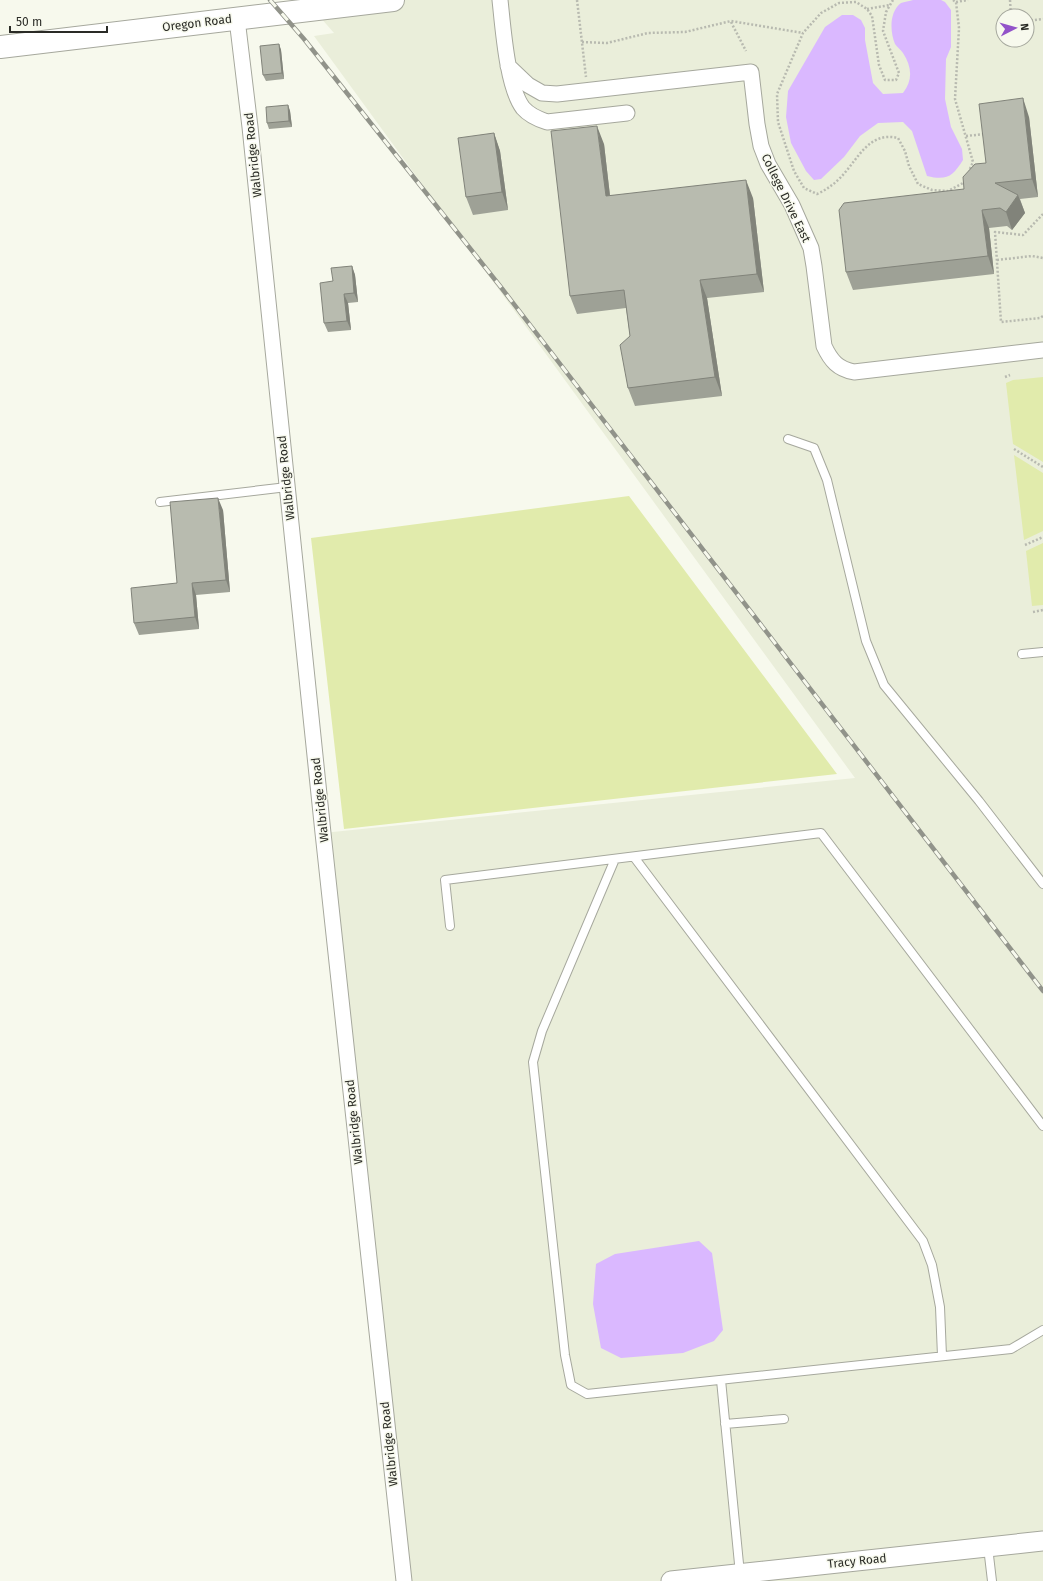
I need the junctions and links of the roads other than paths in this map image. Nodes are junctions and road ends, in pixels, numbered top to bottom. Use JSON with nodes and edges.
{"nodes":[{"id":1,"x":393,"y":0,"type":"edge"},
{"id":2,"x":500,"y":0,"type":"edge"},
{"id":3,"x":237,"y":19,"type":"junction"},
{"id":4,"x":0,"y":47,"type":"edge"},
{"id":5,"x":508,"y":66,"type":"junction"},
{"id":6,"x":627,"y":113,"type":"dead end"},
{"id":7,"x":1043,"y":350,"type":"edge"},
{"id":8,"x":788,"y":439,"type":"dead end"},
{"id":9,"x":287,"y":487,"type":"junction"},
{"id":10,"x":160,"y":502,"type":"dead end"},
{"id":11,"x":1043,"y":652,"type":"edge"},
{"id":12,"x":1022,"y":654,"type":"dead end"},
{"id":13,"x":634,"y":857,"type":"junction"},
{"id":14,"x":615,"y":859,"type":"junction"},
{"id":15,"x":1043,"y":884,"type":"edge"},
{"id":16,"x":450,"y":926,"type":"dead end"},
{"id":17,"x":1043,"y":1126,"type":"edge"},
{"id":18,"x":1042,"y":1332,"type":"edge"},
{"id":19,"x":942,"y":1356,"type":"junction"},
{"id":20,"x":721,"y":1380,"type":"junction"},
{"id":21,"x":784,"y":1419,"type":"dead end"},
{"id":22,"x":725,"y":1424,"type":"junction"},
{"id":23,"x":1043,"y":1541,"type":"edge"},
{"id":24,"x":988,"y":1547,"type":"junction"},
{"id":25,"x":740,"y":1577,"type":"edge"},
{"id":26,"x":404,"y":1581,"type":"edge"},
{"id":27,"x":671,"y":1581,"type":"edge"},
{"id":28,"x":992,"y":1581,"type":"edge"}],
"edges":[{"from":1,"to":3,"type":"main road","name":"Oregon Road"},
{"from":2,"to":5,"type":"street"},
{"from":3,"to":4,"type":"main road","name":"Oregon Road"},
{"from":3,"to":9,"type":"street","name":"Walbridge Road"},
{"from":5,"to":6,"type":"street"},
{"from":5,"to":7,"type":"street","name":"College Drive East"},
{"from":8,"to":15,"type":"lane"},
{"from":9,"to":10,"type":"lane"},
{"from":9,"to":26,"type":"street","name":"Walbridge Road"},
{"from":11,"to":12,"type":"lane"},
{"from":13,"to":14,"type":"lane"},
{"from":13,"to":17,"type":"lane"},
{"from":13,"to":19,"type":"lane"},
{"from":14,"to":16,"type":"lane"},
{"from":14,"to":20,"type":"lane"},
{"from":18,"to":19,"type":"lane"},
{"from":19,"to":20,"type":"lane"},
{"from":20,"to":22,"type":"lane"},
{"from":21,"to":22,"type":"lane"},
{"from":22,"to":25,"type":"lane"},
{"from":23,"to":24,"type":"street","name":"Tracy Road"},
{"from":24,"to":25,"type":"street","name":"Tracy Road"},
{"from":24,"to":28,"type":"lane"},
{"from":25,"to":27,"type":"street","name":"Tracy Road"}]}
